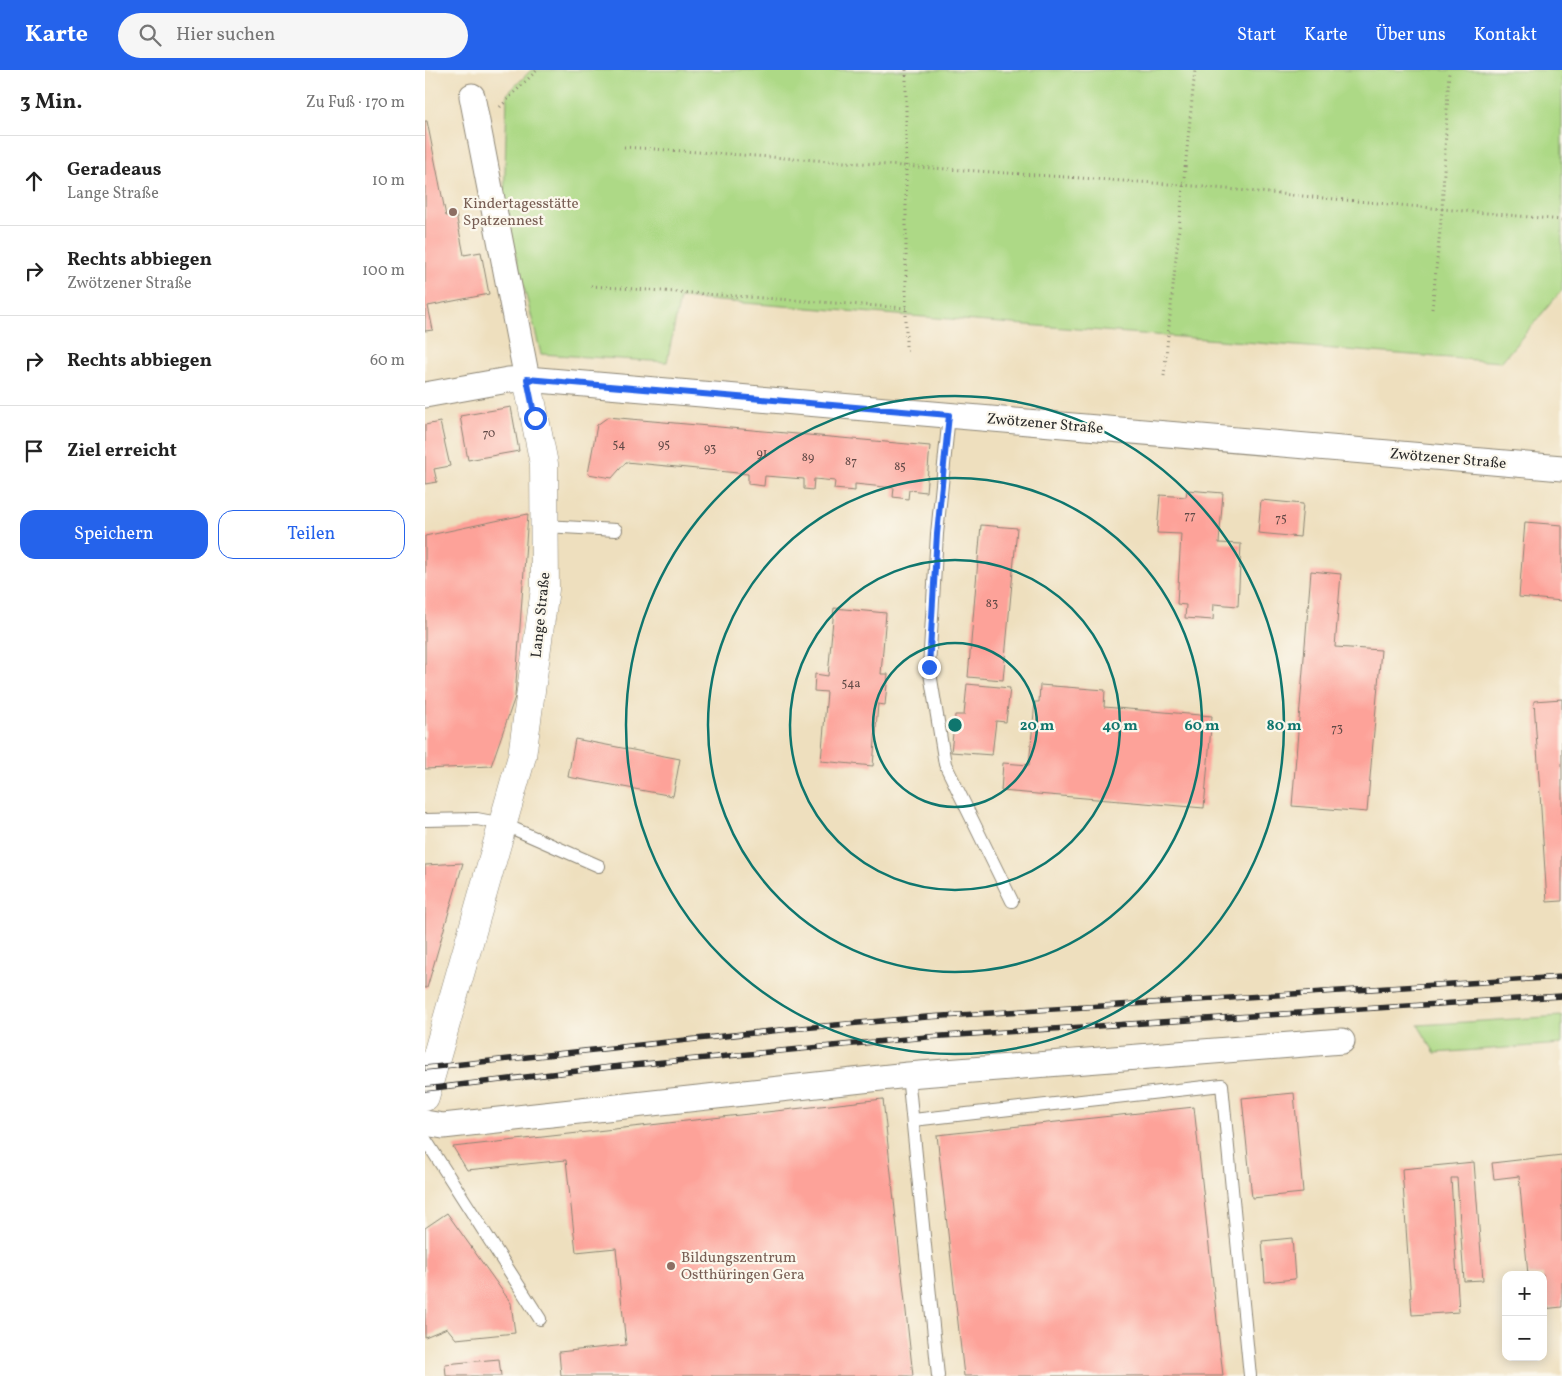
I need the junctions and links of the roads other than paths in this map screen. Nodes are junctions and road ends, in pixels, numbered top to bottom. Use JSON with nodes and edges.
{"nodes":[{"id":1,"x":475,"y":107,"type":"road end"},
{"id":2,"x":527,"y":379,"type":"junction"},
{"id":3,"x":425,"y":395,"type":"edge"},
{"id":4,"x":949,"y":415,"type":"junction"},
{"id":5,"x":1562,"y":468,"type":"edge"},
{"id":6,"x":545,"y":526,"type":"junction"},
{"id":7,"x":616,"y":530,"type":"dead end"},
{"id":8,"x":425,"y":820,"type":"edge"},
{"id":9,"x":503,"y":824,"type":"junction"},
{"id":10,"x":599,"y":866,"type":"dead end"},
{"id":11,"x":1012,"y":901,"type":"dead end"},
{"id":12,"x":1341,"y":1041,"type":"dead end"},
{"id":13,"x":908,"y":1075,"type":"junction"},
{"id":14,"x":425,"y":1097,"type":"edge"},
{"id":15,"x":913,"y":1120,"type":"junction"},
{"id":16,"x":425,"y":1123,"type":"edge"},
{"id":17,"x":425,"y":1139,"type":"edge"},
{"id":18,"x":539,"y":1319,"type":"dead end"},
{"id":19,"x":938,"y":1376,"type":"edge"},
{"id":20,"x":1250,"y":1376,"type":"edge"}],
"edges":[{"from":1,"to":2,"type":"street","name":"Lange Straße"},
{"from":2,"to":3,"type":"street","name":"Zwötzener Straße"},
{"from":2,"to":4,"type":"street","name":"Zwötzener Straße"},
{"from":2,"to":6,"type":"street","name":"Lange Straße"},
{"from":4,"to":5,"type":"street","name":"Zwötzener Straße"},
{"from":4,"to":11,"type":"lane"},
{"from":6,"to":7,"type":"lane"},
{"from":6,"to":9,"type":"street","name":"Lange Straße"},
{"from":8,"to":9,"type":"lane"},
{"from":9,"to":10,"type":"lane"},
{"from":9,"to":14,"type":"street","name":"Lange Straße"},
{"from":12,"to":13,"type":"street"},
{"from":13,"to":15,"type":"lane"},
{"from":13,"to":16,"type":"street"},
{"from":15,"to":19,"type":"lane"},
{"from":15,"to":20,"type":"lane"},
{"from":17,"to":18,"type":"lane"}]}
